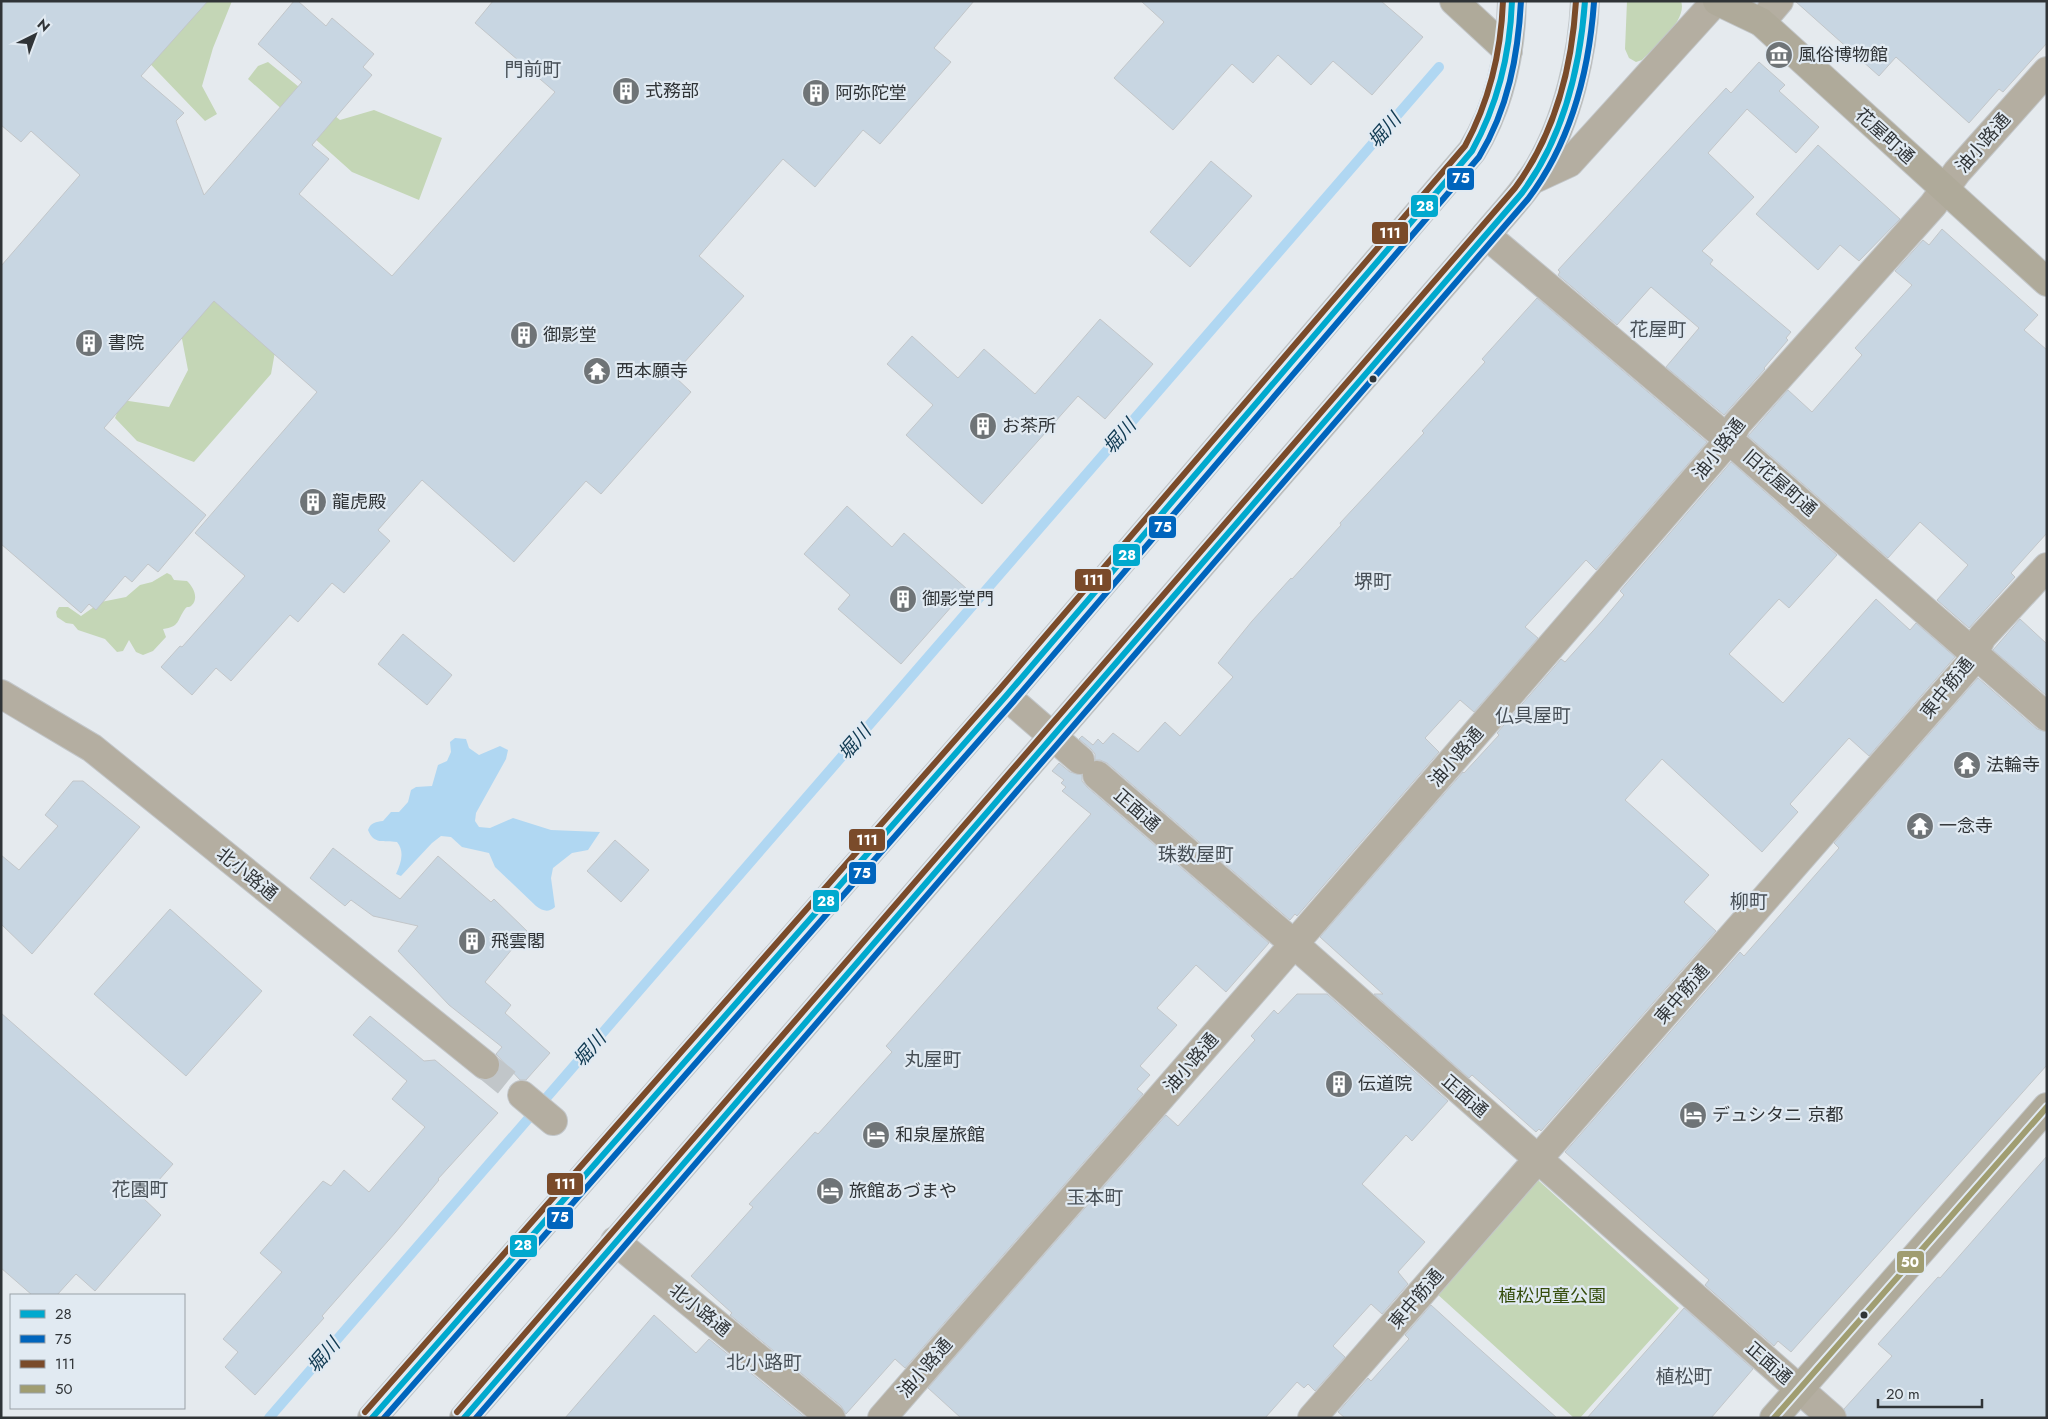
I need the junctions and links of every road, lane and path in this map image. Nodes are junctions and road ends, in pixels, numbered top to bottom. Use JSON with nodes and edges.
{"nodes":[{"id":1,"x":1454,"y":1,"type":"edge"},
{"id":2,"x":1512,"y":1,"type":"edge"},
{"id":3,"x":1585,"y":1,"type":"edge"},
{"id":4,"x":1716,"y":1,"type":"edge"},
{"id":5,"x":1780,"y":1,"type":"edge"},
{"id":6,"x":1761,"y":22,"type":"junction"},
{"id":7,"x":1508,"y":51,"type":"junction"},
{"id":8,"x":2047,"y":71,"type":"edge"},
{"id":9,"x":1530,"y":182,"type":"junction"},
{"id":10,"x":1944,"y":190,"type":"junction"},
{"id":11,"x":1486,"y":235,"type":"junction"},
{"id":12,"x":2047,"y":282,"type":"edge"},
{"id":13,"x":1729,"y":440,"type":"junction"},
{"id":14,"x":2047,"y":566,"type":"edge"},
{"id":15,"x":1975,"y":652,"type":"junction"},
{"id":16,"x":1,"y":694,"type":"edge"},
{"id":17,"x":1006,"y":696,"type":"junction"},
{"id":18,"x":2047,"y":717,"type":"edge"},
{"id":19,"x":1052,"y":736,"type":"junction"},
{"id":20,"x":1294,"y":944,"type":"junction"},
{"id":21,"x":485,"y":1065,"type":"tunnel mouth"},
{"id":22,"x":522,"y":1096,"type":"tunnel mouth"},
{"id":23,"x":2047,"y":1107,"type":"edge"},
{"id":24,"x":553,"y":1121,"type":"dead end"},
{"id":25,"x":1537,"y":1159,"type":"junction"},
{"id":26,"x":615,"y":1241,"type":"junction"},
{"id":27,"x":1799,"y":1389,"type":"junction"},
{"id":28,"x":372,"y":1418,"type":"edge"},
{"id":29,"x":464,"y":1418,"type":"edge"},
{"id":30,"x":831,"y":1418,"type":"edge"},
{"id":31,"x":882,"y":1418,"type":"edge"},
{"id":32,"x":1312,"y":1418,"type":"edge"},
{"id":33,"x":1774,"y":1418,"type":"edge"},
{"id":34,"x":1832,"y":1418,"type":"edge"}],
"edges":[{"from":1,"to":7,"type":"street"},
{"from":2,"to":7,"type":"highway"},
{"from":3,"to":9,"type":"highway"},
{"from":4,"to":6,"type":"street","name":"花屋町通"},
{"from":4,"to":9,"type":"street"},
{"from":5,"to":6,"type":"street"},
{"from":6,"to":10,"type":"street","name":"花屋町通"},
{"from":7,"to":17,"type":"highway"},
{"from":8,"to":10,"type":"street","name":"油小路通"},
{"from":9,"to":11,"type":"highway"},
{"from":10,"to":12,"type":"street","name":"花屋町通"},
{"from":10,"to":13,"type":"street","name":"油小路通"},
{"from":11,"to":13,"type":"street","name":"旧花屋町通"},
{"from":11,"to":19,"type":"highway"},
{"from":13,"to":15,"type":"street","name":"旧花屋町通"},
{"from":13,"to":20,"type":"street","name":"油小路通"},
{"from":14,"to":15,"type":"street","name":"東中筋通"},
{"from":15,"to":18,"type":"street","name":"旧花屋町通"},
{"from":15,"to":25,"type":"street","name":"東中筋通"},
{"from":16,"to":21,"type":"street","name":"北小路通"},
{"from":17,"to":19,"type":"street","name":"正面通"},
{"from":17,"to":28,"type":"highway"},
{"from":19,"to":20,"type":"street","name":"正面通"},
{"from":19,"to":26,"type":"highway"},
{"from":20,"to":25,"type":"street","name":"正面通"},
{"from":20,"to":31,"type":"street","name":"油小路通"},
{"from":22,"to":24,"type":"street"},
{"from":23,"to":27,"type":"street"},
{"from":25,"to":27,"type":"street","name":"正面通"},
{"from":25,"to":32,"type":"street","name":"東中筋通"},
{"from":26,"to":29,"type":"highway"},
{"from":26,"to":30,"type":"street","name":"北小路通"},
{"from":27,"to":33,"type":"street"},
{"from":27,"to":34,"type":"street","name":"正面通"}]}
